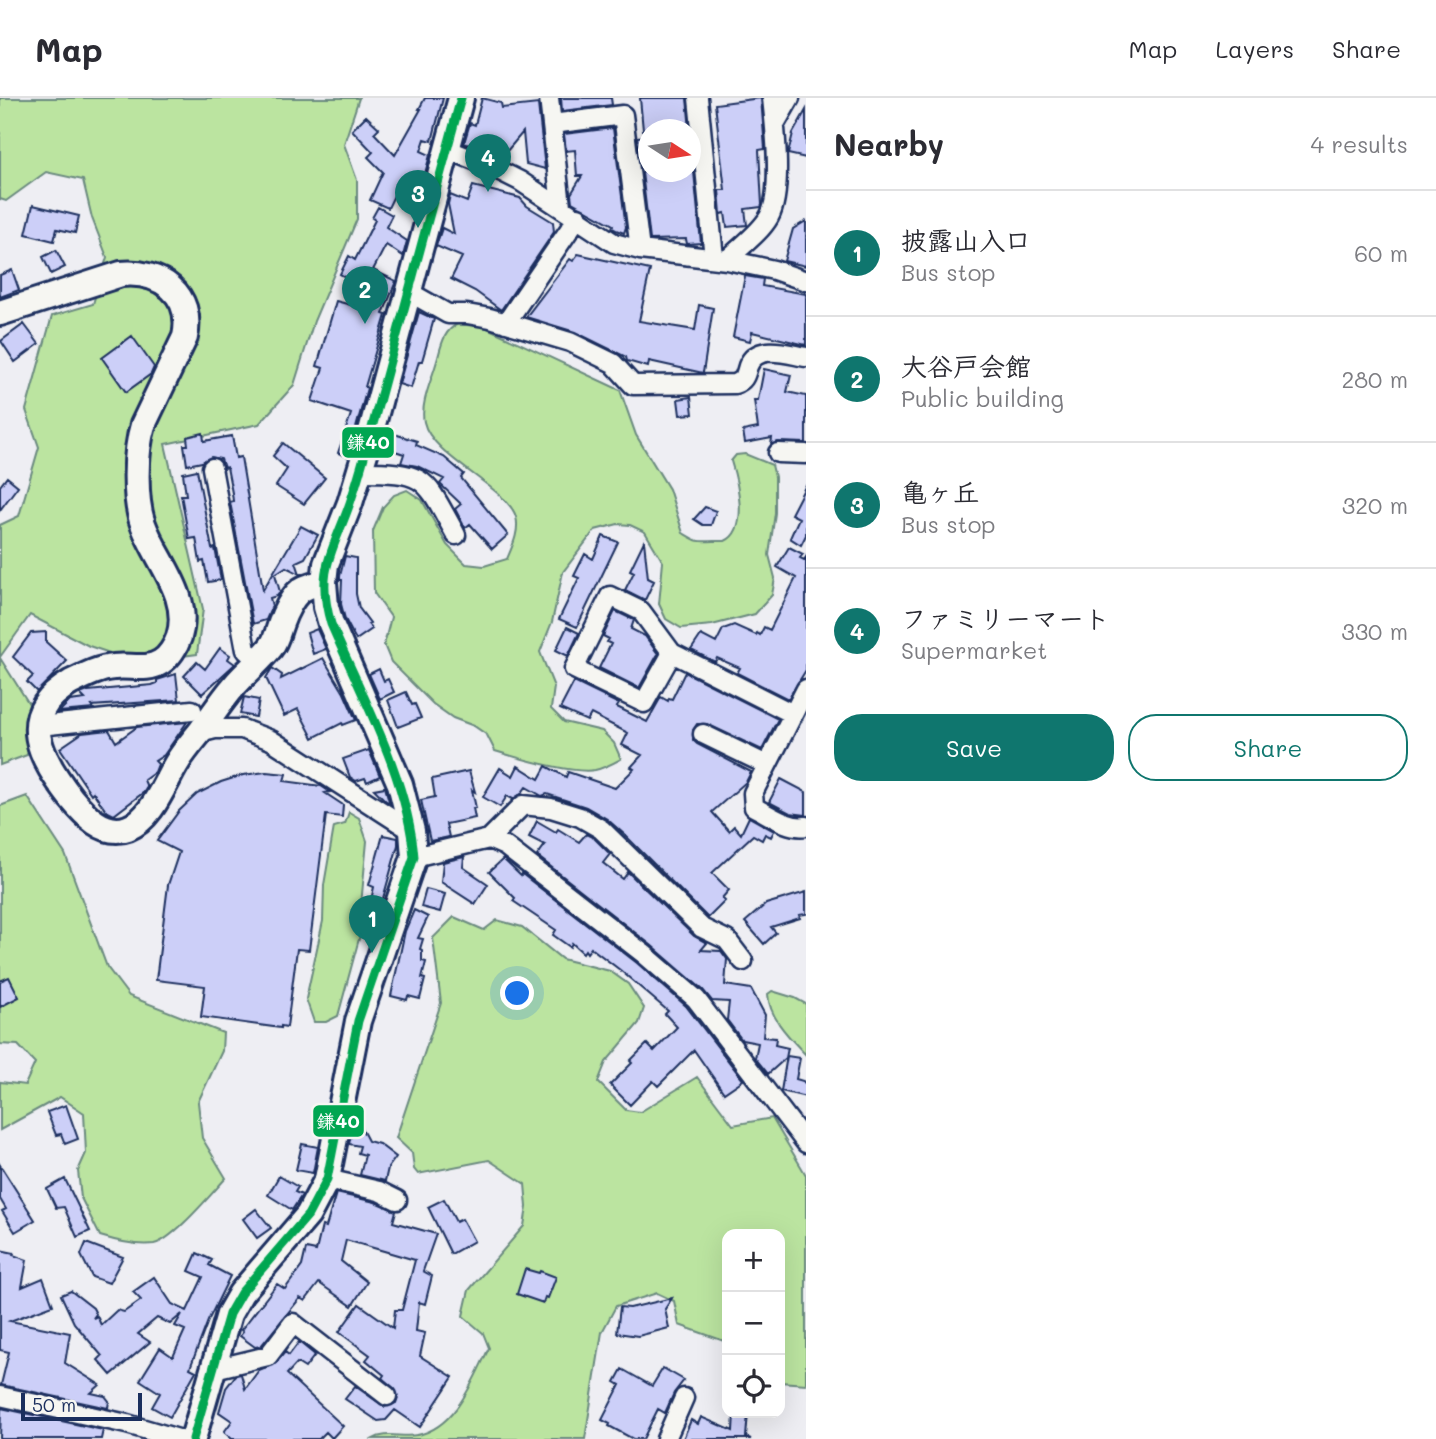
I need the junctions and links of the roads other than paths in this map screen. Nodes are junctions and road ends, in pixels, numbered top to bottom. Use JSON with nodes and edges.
{"nodes":[{"id":1,"x":461,"y":98,"type":"edge"},
{"id":2,"x":549,"y":98,"type":"edge"},
{"id":3,"x":698,"y":98,"type":"edge"},
{"id":4,"x":772,"y":98,"type":"edge"},
{"id":5,"x":790,"y":98,"type":"edge"},
{"id":6,"x":552,"y":124,"type":"junction"},
{"id":7,"x":775,"y":124,"type":"junction"},
{"id":8,"x":449,"y":150,"type":"junction"},
{"id":9,"x":561,"y":206,"type":"junction"},
{"id":10,"x":578,"y":217,"type":"junction"},
{"id":11,"x":640,"y":250,"type":"junction"},
{"id":12,"x":721,"y":259,"type":"junction"},
{"id":13,"x":806,"y":281,"type":"edge"},
{"id":14,"x":409,"y":292,"type":"junction"},
{"id":15,"x":0,"y":313,"type":"edge"},
{"id":16,"x":506,"y":323,"type":"junction"},
{"id":17,"x":806,"y":357,"type":"edge"},
{"id":18,"x":778,"y":453,"type":"dead end"},
{"id":19,"x":806,"y":454,"type":"edge"},
{"id":20,"x":212,"y":468,"type":"dead end"},
{"id":21,"x":360,"y":472,"type":"junction"},
{"id":22,"x":456,"y":535,"type":"dead end"},
{"id":23,"x":324,"y":582,"type":"junction"},
{"id":24,"x":673,"y":653,"type":"junction"},
{"id":25,"x":258,"y":661,"type":"junction"},
{"id":26,"x":806,"y":689,"type":"edge"},
{"id":27,"x":793,"y":714,"type":"junction"},
{"id":28,"x":195,"y":722,"type":"junction"},
{"id":29,"x":39,"y":726,"type":"junction"},
{"id":30,"x":703,"y":734,"type":"dead end"},
{"id":31,"x":767,"y":765,"type":"junction"},
{"id":32,"x":806,"y":826,"type":"edge"},
{"id":33,"x":412,"y":831,"type":"junction"},
{"id":34,"x":489,"y":839,"type":"junction"},
{"id":35,"x":414,"y":857,"type":"junction"},
{"id":36,"x":743,"y":961,"type":"dead end"},
{"id":37,"x":806,"y":1143,"type":"edge"},
{"id":38,"x":327,"y":1179,"type":"junction"},
{"id":39,"x":397,"y":1200,"type":"dead end"},
{"id":40,"x":214,"y":1369,"type":"junction"},
{"id":41,"x":0,"y":1395,"type":"edge"},
{"id":42,"x":387,"y":1396,"type":"dead end"},
{"id":43,"x":684,"y":1398,"type":"dead end"},
{"id":44,"x":178,"y":1439,"type":"edge"},
{"id":45,"x":192,"y":1439,"type":"edge"},
{"id":46,"x":666,"y":1439,"type":"edge"}],
"edges":[{"from":1,"to":8,"type":"street"},
{"from":2,"to":6,"type":"street"},
{"from":3,"to":12,"type":"street"},
{"from":4,"to":7,"type":"street"},
{"from":5,"to":7,"type":"street"},
{"from":6,"to":9,"type":"street"},
{"from":6,"to":11,"type":"street"},
{"from":7,"to":12,"type":"street"},
{"from":8,"to":9,"type":"street"},
{"from":8,"to":14,"type":"street"},
{"from":9,"to":10,"type":"street"},
{"from":10,"to":11,"type":"street"},
{"from":10,"to":16,"type":"street"},
{"from":11,"to":12,"type":"street"},
{"from":12,"to":13,"type":"street"},
{"from":14,"to":16,"type":"street"},
{"from":14,"to":21,"type":"street"},
{"from":15,"to":29,"type":"street"},
{"from":16,"to":17,"type":"street"},
{"from":18,"to":19,"type":"street"},
{"from":20,"to":25,"type":"street"},
{"from":21,"to":22,"type":"street"},
{"from":21,"to":23,"type":"street"},
{"from":23,"to":25,"type":"street"},
{"from":23,"to":33,"type":"street"},
{"from":24,"to":24,"type":"street"},
{"from":24,"to":27,"type":"street"},
{"from":25,"to":28,"type":"street"},
{"from":26,"to":27,"type":"street"},
{"from":27,"to":31,"type":"street"},
{"from":28,"to":29,"type":"street"},
{"from":28,"to":29,"type":"street"},
{"from":28,"to":33,"type":"street"},
{"from":30,"to":31,"type":"street"},
{"from":31,"to":32,"type":"street"},
{"from":33,"to":35,"type":"street"},
{"from":34,"to":35,"type":"street"},
{"from":34,"to":36,"type":"street"},
{"from":34,"to":37,"type":"street"},
{"from":35,"to":38,"type":"street"},
{"from":38,"to":39,"type":"street"},
{"from":38,"to":40,"type":"street"},
{"from":40,"to":42,"type":"street"},
{"from":40,"to":45,"type":"street"},
{"from":41,"to":44,"type":"street"},
{"from":43,"to":46,"type":"street"}]}
